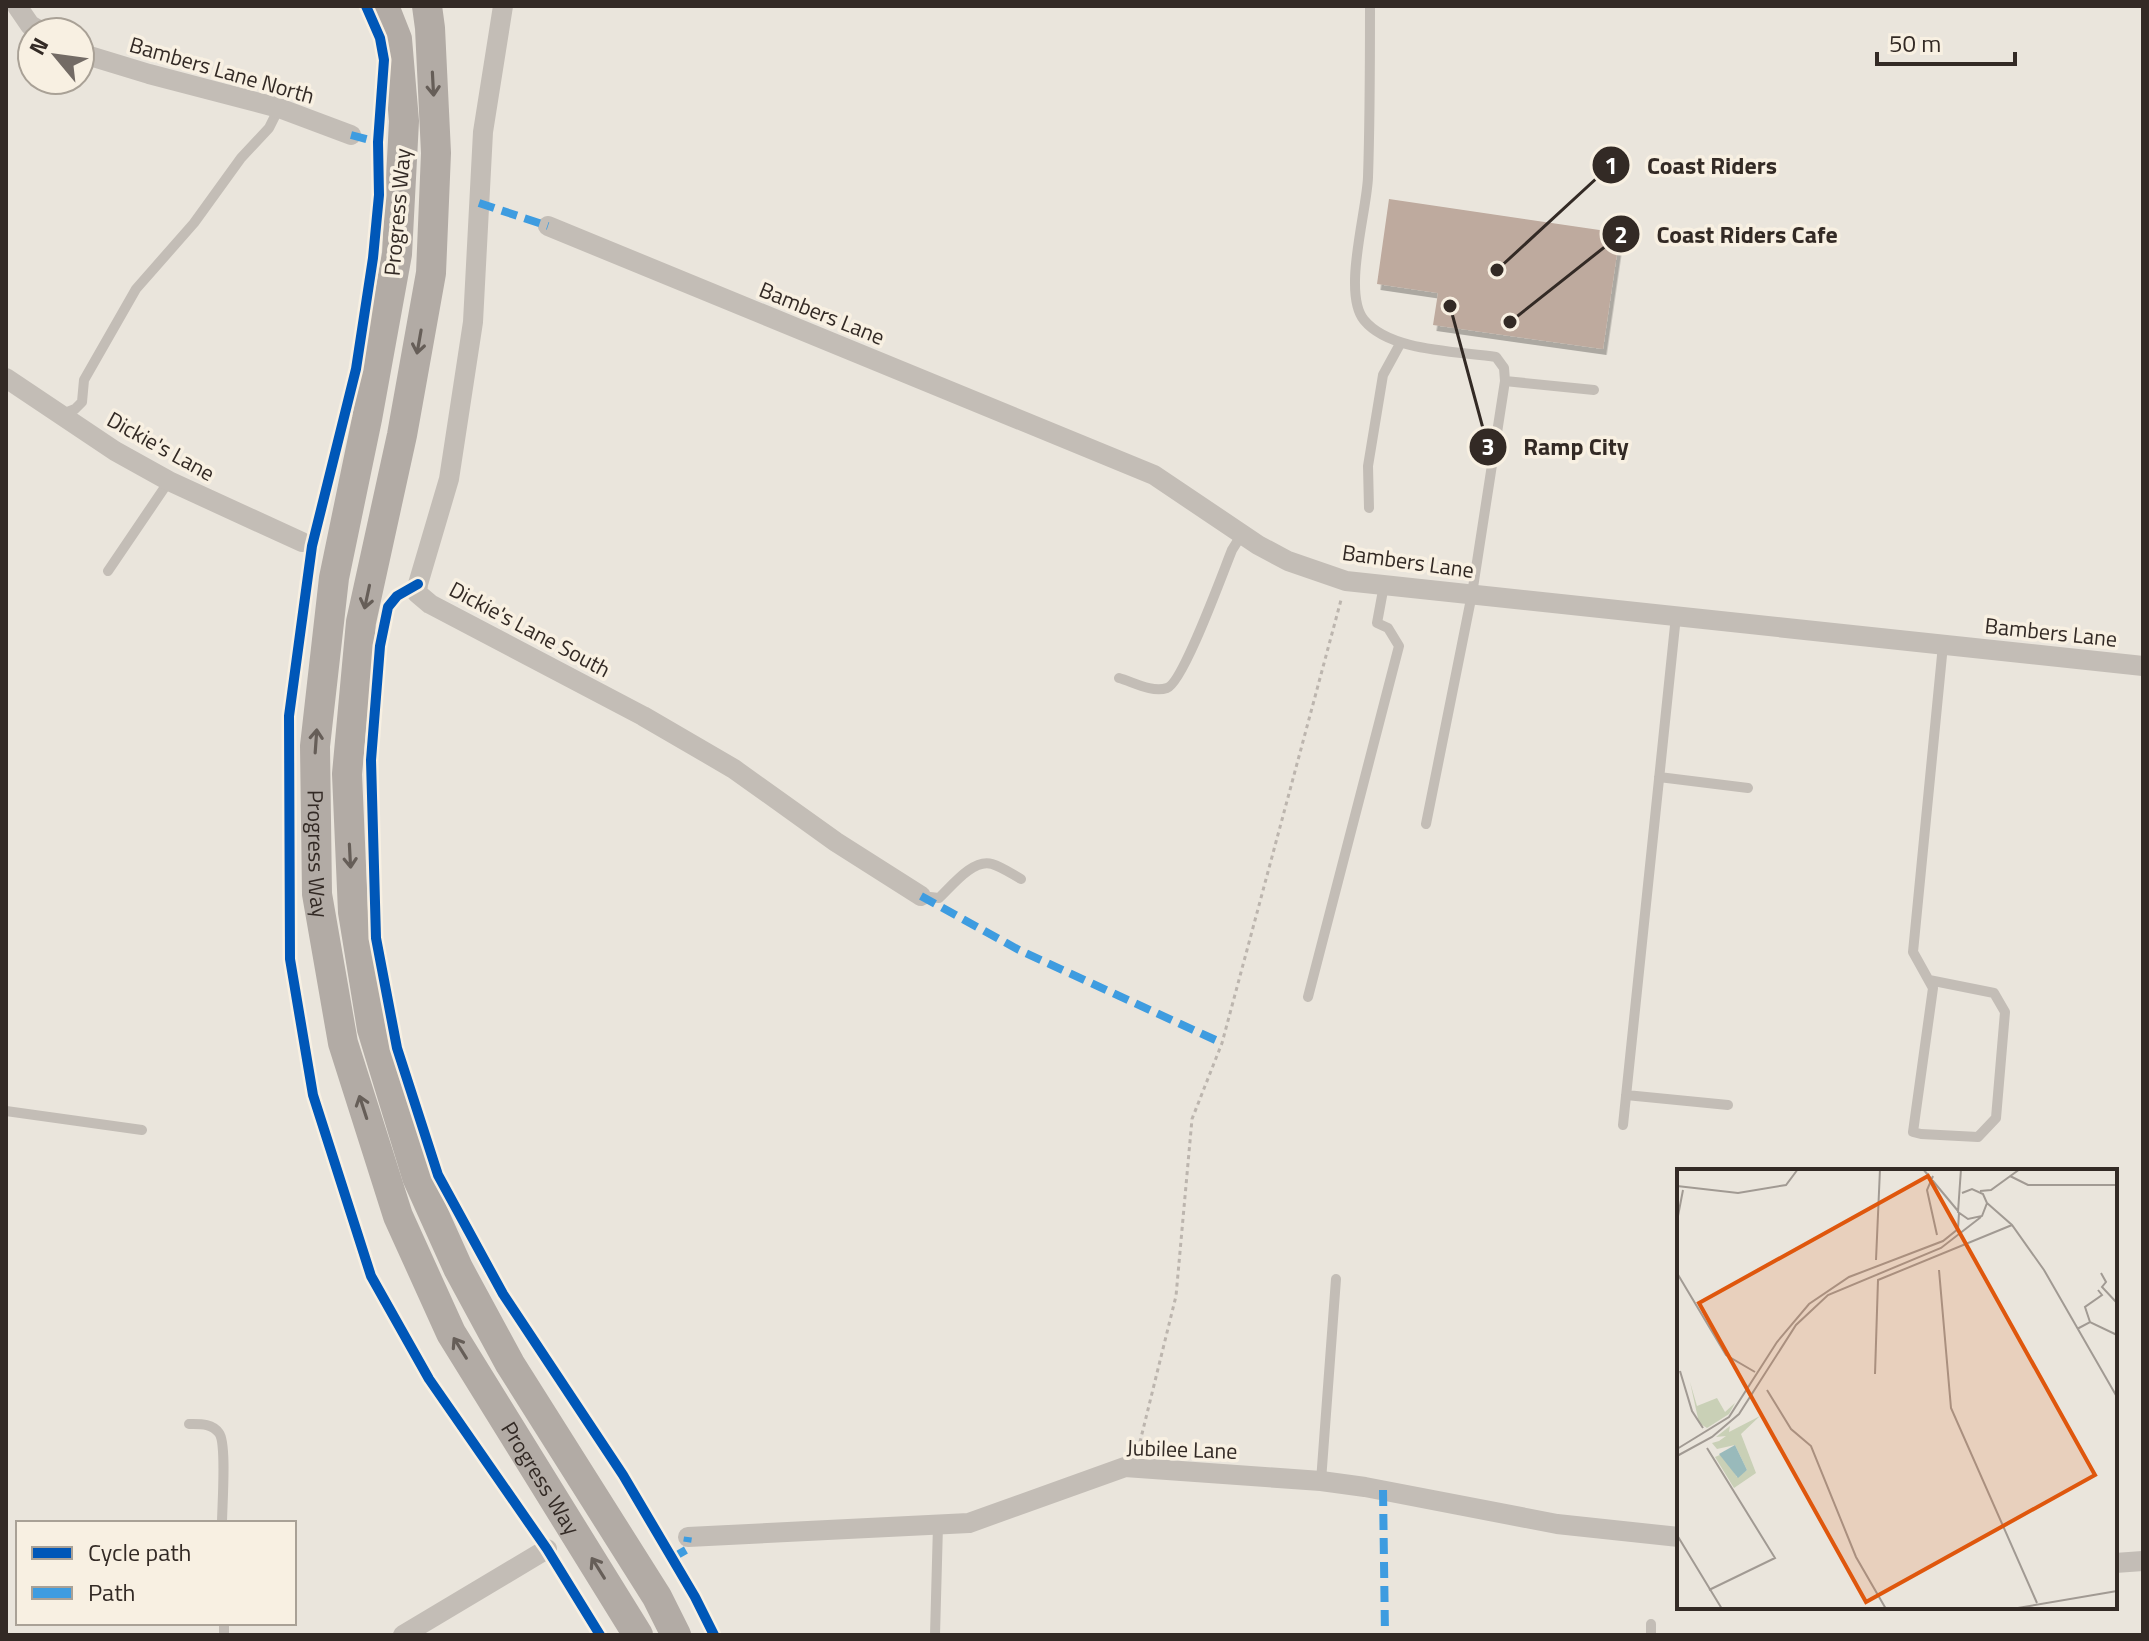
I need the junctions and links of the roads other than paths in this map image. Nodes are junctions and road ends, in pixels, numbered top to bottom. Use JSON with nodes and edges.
{"nodes":[{"id":1,"x":384,"y":6,"type":"edge"},
{"id":2,"x":427,"y":6,"type":"edge"},
{"id":3,"x":503,"y":6,"type":"edge"},
{"id":4,"x":1370,"y":6,"type":"edge"},
{"id":5,"x":96,"y":58,"type":"edge"},
{"id":6,"x":279,"y":108,"type":"junction"},
{"id":7,"x":351,"y":135,"type":"dead end"},
{"id":8,"x":548,"y":226,"type":"dead end"},
{"id":9,"x":1400,"y":344,"type":"junction"},
{"id":10,"x":6,"y":378,"type":"edge"},
{"id":11,"x":1505,"y":381,"type":"junction"},
{"id":12,"x":1594,"y":390,"type":"dead end"},
{"id":13,"x":60,"y":415,"type":"junction"},
{"id":14,"x":169,"y":481,"type":"junction"},
{"id":15,"x":1369,"y":508,"type":"dead end"},
{"id":16,"x":1242,"y":534,"type":"junction"},
{"id":17,"x":302,"y":542,"type":"dead end"},
{"id":18,"x":108,"y":571,"type":"dead end"},
{"id":19,"x":1384,"y":585,"type":"junction"},
{"id":20,"x":1472,"y":594,"type":"junction"},
{"id":21,"x":1676,"y":616,"type":"junction"},
{"id":22,"x":1943,"y":645,"type":"junction"},
{"id":23,"x":2143,"y":666,"type":"edge"},
{"id":24,"x":1119,"y":678,"type":"dead end"},
{"id":25,"x":1659,"y":777,"type":"junction"},
{"id":26,"x":1748,"y":788,"type":"dead end"},
{"id":27,"x":1426,"y":824,"type":"dead end"},
{"id":28,"x":1021,"y":879,"type":"dead end"},
{"id":29,"x":921,"y":896,"type":"joint"},
{"id":30,"x":1929,"y":980,"type":"junction"},
{"id":31,"x":1308,"y":997,"type":"dead end"},
{"id":32,"x":1626,"y":1095,"type":"junction"},
{"id":33,"x":1728,"y":1105,"type":"dead end"},
{"id":34,"x":6,"y":1111,"type":"edge"},
{"id":35,"x":1623,"y":1125,"type":"dead end"},
{"id":36,"x":142,"y":1130,"type":"dead end"},
{"id":37,"x":1336,"y":1279,"type":"dead end"},
{"id":38,"x":189,"y":1424,"type":"dead end"},
{"id":39,"x":1321,"y":1481,"type":"junction"},
{"id":40,"x":222,"y":1521,"type":"edge"},
{"id":41,"x":938,"y":1525,"type":"junction"},
{"id":42,"x":688,"y":1537,"type":"dead end"},
{"id":43,"x":1677,"y":1537,"type":"edge"},
{"id":44,"x":547,"y":1549,"type":"dead end"},
{"id":45,"x":2143,"y":1561,"type":"edge"},
{"id":46,"x":2117,"y":1563,"type":"edge"},
{"id":47,"x":403,"y":1635,"type":"edge"},
{"id":48,"x":638,"y":1635,"type":"edge"},
{"id":49,"x":676,"y":1635,"type":"edge"},
{"id":50,"x":935,"y":1635,"type":"edge"}],
"edges":[{"from":48,"to":1,"type":"main road","name":"Progress Way","one_way":true},
{"from":2,"to":49,"type":"main road","name":"Progress Way","one_way":true},
{"from":3,"to":29,"type":"street","name":"Dickie's Lane South"},
{"from":4,"to":9,"type":"lane"},
{"from":5,"to":6,"type":"street","name":"Bambers Lane North"},
{"from":6,"to":7,"type":"street","name":"Bambers Lane North"},
{"from":6,"to":13,"type":"lane"},
{"from":8,"to":16,"type":"street","name":"Bambers Lane"},
{"from":9,"to":11,"type":"lane"},
{"from":9,"to":15,"type":"lane"},
{"from":10,"to":13,"type":"street","name":"Dickie's Lane"},
{"from":11,"to":12,"type":"lane"},
{"from":11,"to":20,"type":"lane"},
{"from":13,"to":14,"type":"street","name":"Dickie's Lane"},
{"from":14,"to":17,"type":"street","name":"Dickie's Lane"},
{"from":14,"to":18,"type":"lane"},
{"from":16,"to":19,"type":"street","name":"Bambers Lane"},
{"from":16,"to":24,"type":"lane"},
{"from":19,"to":20,"type":"street","name":"Bambers Lane"},
{"from":19,"to":31,"type":"lane"},
{"from":20,"to":21,"type":"street","name":"Bambers Lane"},
{"from":20,"to":27,"type":"lane"},
{"from":21,"to":22,"type":"street","name":"Bambers Lane"},
{"from":21,"to":25,"type":"lane"},
{"from":22,"to":23,"type":"street","name":"Bambers Lane"},
{"from":22,"to":30,"type":"lane"},
{"from":25,"to":26,"type":"lane"},
{"from":25,"to":32,"type":"lane"},
{"from":28,"to":29,"type":"lane"},
{"from":30,"to":30,"type":"lane"},
{"from":32,"to":33,"type":"lane"},
{"from":32,"to":35,"type":"lane"},
{"from":34,"to":36,"type":"lane"},
{"from":37,"to":39,"type":"lane"},
{"from":38,"to":40,"type":"lane"},
{"from":39,"to":41,"type":"street","name":"Jubilee Lane"},
{"from":39,"to":43,"type":"street","name":"Jubilee Lane"},
{"from":41,"to":42,"type":"street","name":"Jubilee Lane"},
{"from":41,"to":50,"type":"lane"},
{"from":44,"to":47,"type":"street"},
{"from":45,"to":46,"type":"street"}]}
